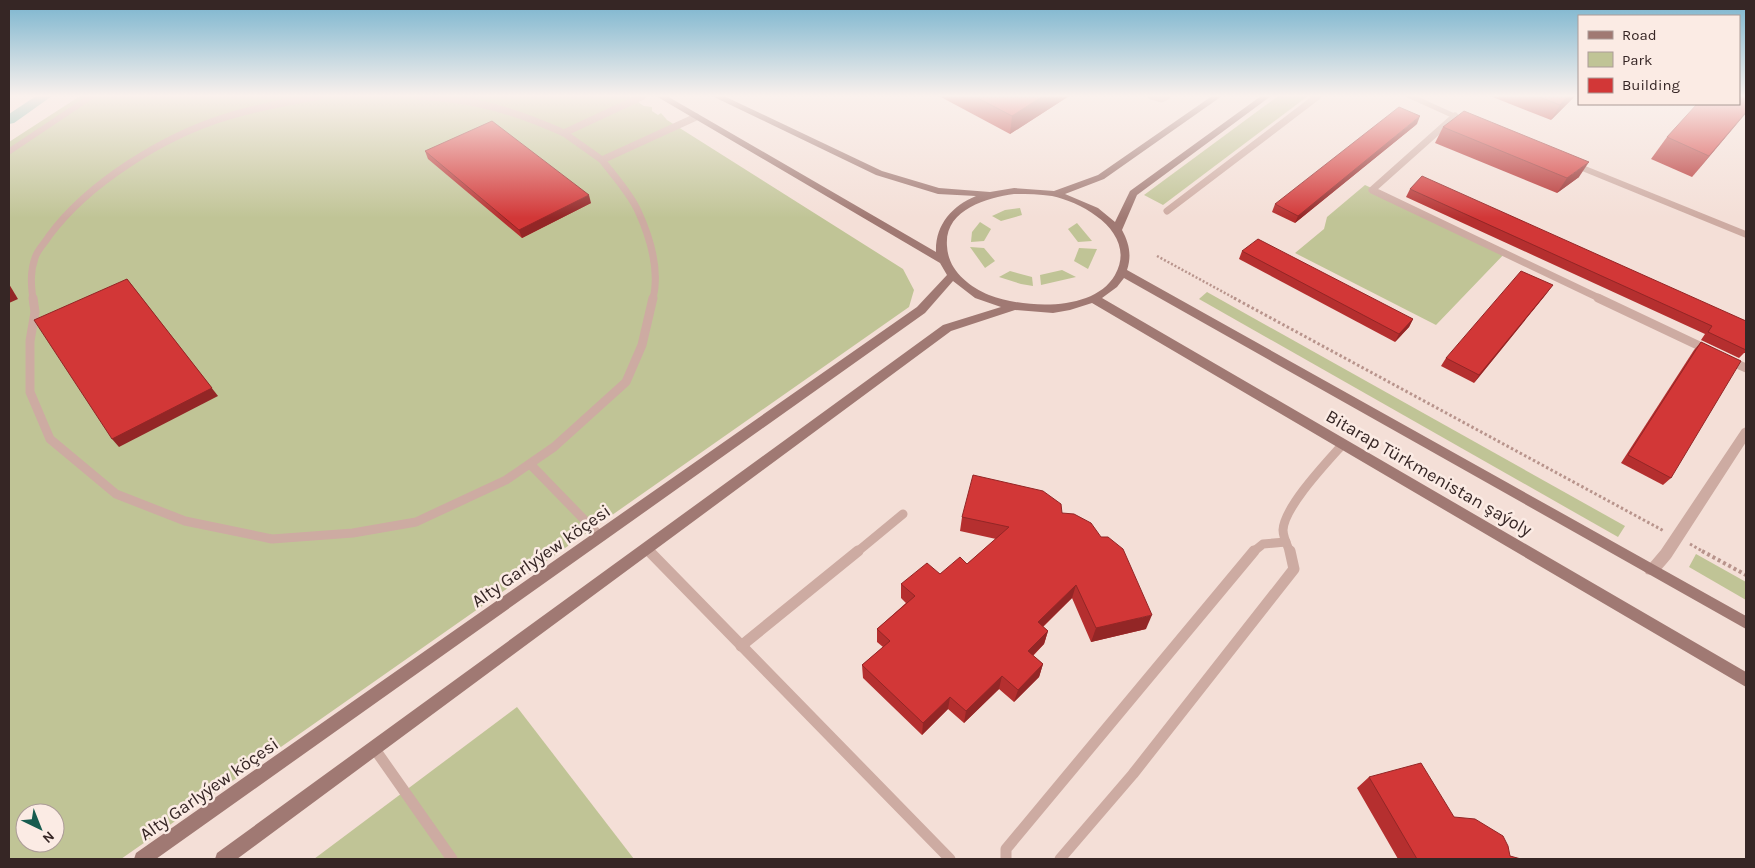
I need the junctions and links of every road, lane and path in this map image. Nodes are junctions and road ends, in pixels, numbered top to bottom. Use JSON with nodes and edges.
{"nodes":[{"id":1,"x":32,"y":137,"type":"edge"},
{"id":2,"x":177,"y":137,"type":"edge"},
{"id":3,"x":569,"y":137,"type":"edge"},
{"id":4,"x":653,"y":137,"type":"edge"},
{"id":5,"x":730,"y":137,"type":"edge"},
{"id":6,"x":801,"y":137,"type":"edge"},
{"id":7,"x":1160,"y":137,"type":"edge"},
{"id":8,"x":1211,"y":137,"type":"edge"},
{"id":9,"x":1265,"y":137,"type":"edge"},
{"id":10,"x":1432,"y":137,"type":"edge"},
{"id":11,"x":9,"y":152,"type":"edge"},
{"id":12,"x":602,"y":160,"type":"junction"},
{"id":13,"x":1561,"y":160,"type":"edge"},
{"id":14,"x":994,"y":194,"type":"junction"},
{"id":15,"x":1055,"y":194,"type":"junction"},
{"id":16,"x":1167,"y":211,"type":"dead end"},
{"id":17,"x":1117,"y":229,"type":"junction"},
{"id":18,"x":1746,"y":235,"type":"edge"},
{"id":19,"x":1158,"y":256,"type":"dead end"},
{"id":20,"x":943,"y":260,"type":"junction"},
{"id":21,"x":1122,"y":272,"type":"junction"},
{"id":22,"x":953,"y":275,"type":"junction"},
{"id":23,"x":1093,"y":298,"type":"junction"},
{"id":24,"x":1014,"y":307,"type":"junction"},
{"id":25,"x":1746,"y":368,"type":"edge"},
{"id":26,"x":1746,"y":432,"type":"edge"},
{"id":27,"x":1343,"y":444,"type":"junction"},
{"id":28,"x":530,"y":464,"type":"junction"},
{"id":29,"x":903,"y":514,"type":"dead end"},
{"id":30,"x":601,"y":537,"type":"junction"},
{"id":31,"x":1677,"y":537,"type":"junction"},
{"id":32,"x":1286,"y":542,"type":"junction"},
{"id":33,"x":647,"y":549,"type":"junction"},
{"id":34,"x":1651,"y":570,"type":"junction"},
{"id":35,"x":1746,"y":575,"type":"edge"},
{"id":36,"x":1746,"y":624,"type":"edge"},
{"id":37,"x":741,"y":646,"type":"junction"},
{"id":38,"x":1746,"y":680,"type":"edge"},
{"id":39,"x":374,"y":748,"type":"junction"},
{"id":40,"x":142,"y":859,"type":"edge"},
{"id":41,"x":223,"y":859,"type":"edge"},
{"id":42,"x":452,"y":859,"type":"edge"},
{"id":43,"x":950,"y":859,"type":"edge"},
{"id":44,"x":1006,"y":859,"type":"edge"},
{"id":45,"x":1060,"y":859,"type":"edge"}],
"edges":[{"from":1,"to":11,"type":"street"},
{"from":2,"to":28,"type":"lane"},
{"from":3,"to":12,"type":"lane"},
{"from":4,"to":12,"type":"lane"},
{"from":5,"to":20,"type":"main road"},
{"from":6,"to":14,"type":"main road"},
{"from":7,"to":15,"type":"main road"},
{"from":8,"to":17,"type":"main road"},
{"from":9,"to":16,"type":"lane"},
{"from":10,"to":25,"type":"lane"},
{"from":12,"to":28,"type":"lane"},
{"from":13,"to":18,"type":"street"},
{"from":14,"to":15,"type":"main road"},
{"from":14,"to":20,"type":"main road"},
{"from":15,"to":17,"type":"main road"},
{"from":17,"to":21,"type":"main road"},
{"from":19,"to":31,"type":"path"},
{"from":20,"to":22,"type":"main road"},
{"from":21,"to":23,"type":"main road"},
{"from":21,"to":34,"type":"main road","name":"Bitarap Türkmenistan şaýoly"},
{"from":22,"to":24,"type":"main road"},
{"from":22,"to":30,"type":"main road","name":"Alty Garlyýew köçesi"},
{"from":23,"to":24,"type":"main road"},
{"from":23,"to":27,"type":"main road","name":"Bitarap Türkmenistan şaýoly"},
{"from":24,"to":33,"type":"main road"},
{"from":26,"to":31,"type":"street"},
{"from":27,"to":32,"type":"lane"},
{"from":27,"to":38,"type":"main road","name":"Bitarap Türkmenistan şaýoly"},
{"from":28,"to":30,"type":"lane"},
{"from":29,"to":37,"type":"lane"},
{"from":30,"to":40,"type":"main road","name":"Alty Garlyýew köçesi"},
{"from":31,"to":34,"type":"street"},
{"from":31,"to":35,"type":"path"},
{"from":32,"to":44,"type":"lane"},
{"from":32,"to":45,"type":"lane"},
{"from":33,"to":37,"type":"lane"},
{"from":33,"to":39,"type":"main road"},
{"from":34,"to":36,"type":"main road","name":"Bitarap Türkmenistan şaýoly"},
{"from":37,"to":43,"type":"lane"},
{"from":39,"to":41,"type":"main road"},
{"from":39,"to":42,"type":"lane"}]}
